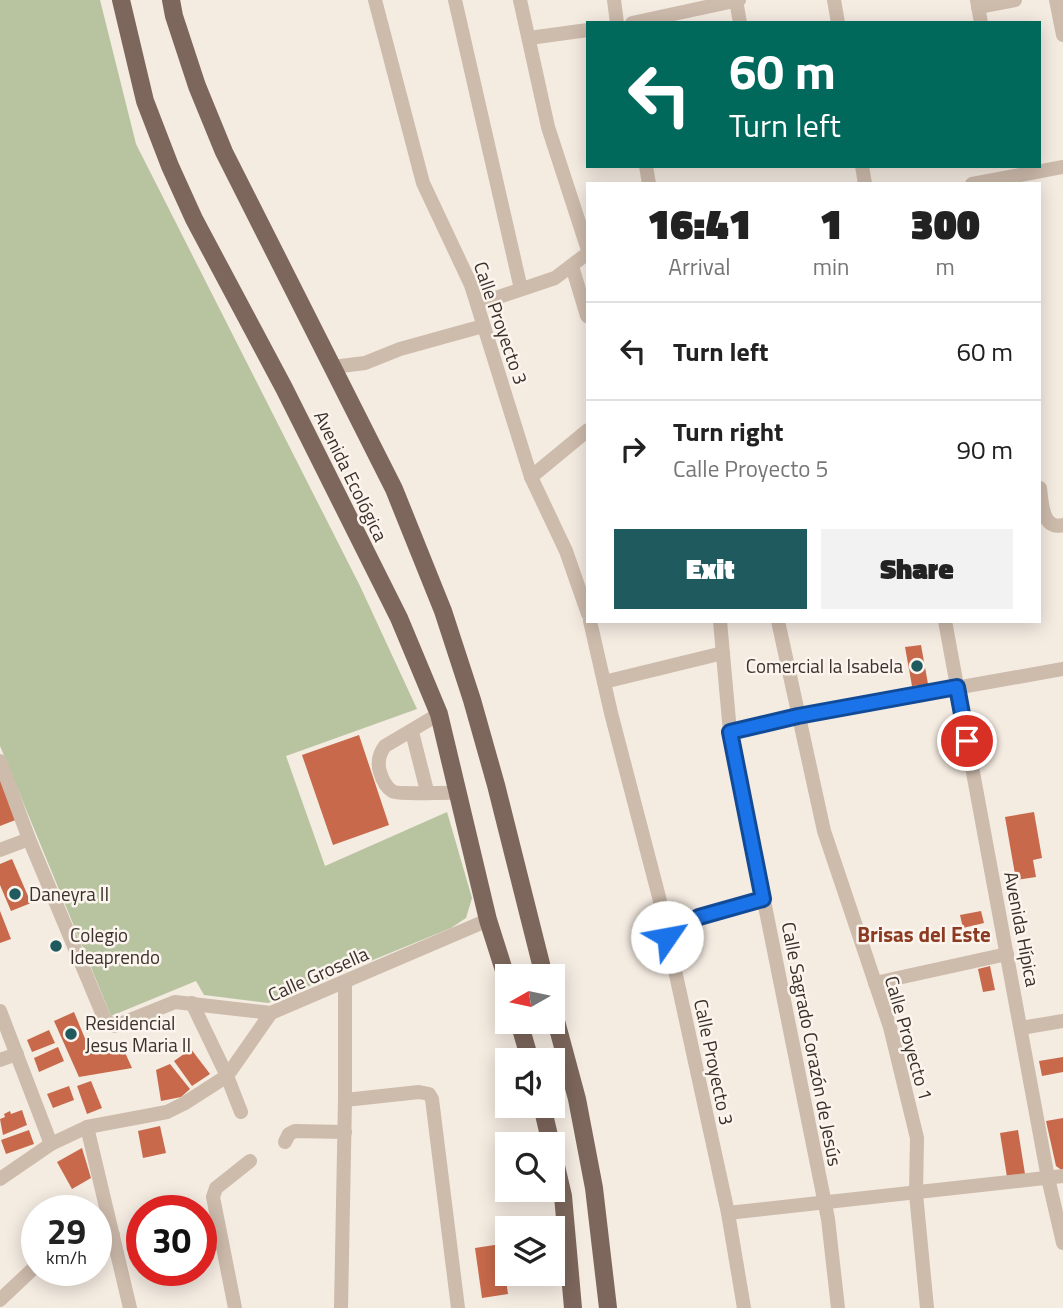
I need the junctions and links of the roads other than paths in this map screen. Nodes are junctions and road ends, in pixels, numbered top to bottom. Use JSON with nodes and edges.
{"nodes":[{"id":1,"x":121,"y":0,"type":"edge"},
{"id":2,"x":171,"y":0,"type":"edge"},
{"id":3,"x":374,"y":0,"type":"edge"},
{"id":4,"x":455,"y":0,"type":"edge"},
{"id":5,"x":520,"y":0,"type":"edge"},
{"id":6,"x":614,"y":0,"type":"edge"},
{"id":7,"x":737,"y":0,"type":"edge"},
{"id":8,"x":834,"y":0,"type":"edge"},
{"id":9,"x":1015,"y":0,"type":"edge"},
{"id":10,"x":978,"y":4,"type":"edge"},
{"id":11,"x":1059,"y":9,"type":"edge"},
{"id":12,"x":617,"y":21,"type":"edge"},
{"id":13,"x":641,"y":21,"type":"edge"},
{"id":14,"x":740,"y":21,"type":"edge"},
{"id":15,"x":838,"y":21,"type":"edge"},
{"id":16,"x":586,"y":30,"type":"edge"},
{"id":17,"x":1063,"y":35,"type":"edge"},
{"id":18,"x":529,"y":38,"type":"junction"},
{"id":19,"x":1063,"y":167,"type":"edge"},
{"id":20,"x":1005,"y":172,"type":"edge"},
{"id":21,"x":990,"y":182,"type":"edge"},
{"id":22,"x":586,"y":245,"type":"edge"},
{"id":23,"x":586,"y":253,"type":"edge"},
{"id":24,"x":572,"y":266,"type":"junction"},
{"id":25,"x":521,"y":289,"type":"junction"},
{"id":26,"x":478,"y":304,"type":"junction"},
{"id":27,"x":586,"y":313,"type":"edge"},
{"id":28,"x":483,"y":326,"type":"junction"},
{"id":29,"x":333,"y":367,"type":"junction"},
{"id":30,"x":586,"y":432,"type":"edge"},
{"id":31,"x":531,"y":477,"type":"junction"},
{"id":32,"x":1041,"y":495,"type":"edge"},
{"id":33,"x":1063,"y":525,"type":"edge"},
{"id":34,"x":586,"y":608,"type":"edge"},
{"id":35,"x":590,"y":623,"type":"edge"},
{"id":36,"x":720,"y":623,"type":"edge"},
{"id":37,"x":778,"y":623,"type":"edge"},
{"id":38,"x":945,"y":623,"type":"edge"},
{"id":39,"x":723,"y":653,"type":"junction"},
{"id":40,"x":1063,"y":669,"type":"edge"},
{"id":41,"x":604,"y":682,"type":"junction"},
{"id":42,"x":957,"y":687,"type":"junction"},
{"id":43,"x":439,"y":714,"type":"junction"},
{"id":44,"x":798,"y":716,"type":"junction"},
{"id":45,"x":412,"y":732,"type":"junction"},
{"id":46,"x":730,"y":732,"type":"junction"},
{"id":47,"x":0,"y":761,"type":"edge"},
{"id":48,"x":427,"y":792,"type":"junction"},
{"id":49,"x":459,"y":793,"type":"junction"},
{"id":50,"x":29,"y":839,"type":"junction"},
{"id":51,"x":0,"y":850,"type":"edge"},
{"id":52,"x":763,"y":899,"type":"junction"},
{"id":53,"x":488,"y":920,"type":"junction"},
{"id":54,"x":667,"y":937,"type":"junction"},
{"id":55,"x":1007,"y":954,"type":"junction"},
{"id":56,"x":502,"y":964,"type":"edge"},
{"id":57,"x":541,"y":964,"type":"edge"},
{"id":58,"x":345,"y":983,"type":"junction"},
{"id":59,"x":875,"y":984,"type":"junction"},
{"id":60,"x":192,"y":1003,"type":"junction"},
{"id":61,"x":0,"y":1011,"type":"edge"},
{"id":62,"x":271,"y":1013,"type":"junction"},
{"id":63,"x":1063,"y":1021,"type":"edge"},
{"id":64,"x":1021,"y":1028,"type":"junction"},
{"id":65,"x":559,"y":1034,"type":"edge"},
{"id":66,"x":17,"y":1055,"type":"junction"},
{"id":67,"x":0,"y":1060,"type":"edge"},
{"id":68,"x":227,"y":1076,"type":"junction"},
{"id":69,"x":345,"y":1100,"type":"junction"},
{"id":70,"x":241,"y":1112,"type":"dead end"},
{"id":71,"x":87,"y":1127,"type":"junction"},
{"id":72,"x":345,"y":1132,"type":"junction"},
{"id":73,"x":285,"y":1142,"type":"dead end"},
{"id":74,"x":51,"y":1144,"type":"junction"},
{"id":75,"x":250,"y":1161,"type":"dead end"},
{"id":76,"x":1056,"y":1177,"type":"edge"},
{"id":77,"x":0,"y":1179,"type":"edge"},
{"id":78,"x":916,"y":1194,"type":"junction"},
{"id":79,"x":564,"y":1202,"type":"edge"},
{"id":80,"x":824,"y":1204,"type":"junction"},
{"id":81,"x":728,"y":1213,"type":"junction"},
{"id":82,"x":113,"y":1235,"type":"joint"},
{"id":83,"x":1063,"y":1243,"type":"edge"},
{"id":84,"x":21,"y":1280,"type":"edge"},
{"id":85,"x":0,"y":1300,"type":"edge"},
{"id":86,"x":130,"y":1308,"type":"edge"},
{"id":87,"x":235,"y":1308,"type":"edge"},
{"id":88,"x":341,"y":1308,"type":"edge"},
{"id":89,"x":458,"y":1308,"type":"edge"},
{"id":90,"x":573,"y":1308,"type":"edge"},
{"id":91,"x":608,"y":1308,"type":"edge"},
{"id":92,"x":744,"y":1308,"type":"edge"},
{"id":93,"x":838,"y":1308,"type":"edge"},
{"id":94,"x":927,"y":1308,"type":"edge"}],
"edges":[{"from":1,"to":43,"type":"main road","name":"Avenida Ecológica"},
{"from":2,"to":29,"type":"main road"},
{"from":3,"to":26,"type":"street","name":"Calle Proyecto 3"},
{"from":4,"to":25,"type":"street"},
{"from":5,"to":18,"type":"street"},
{"from":6,"to":12,"type":"street"},
{"from":7,"to":13,"type":"street"},
{"from":7,"to":14,"type":"street"},
{"from":8,"to":15,"type":"street"},
{"from":9,"to":10,"type":"street"},
{"from":11,"to":17,"type":"street"},
{"from":16,"to":18,"type":"street"},
{"from":18,"to":22,"type":"street"},
{"from":19,"to":20,"type":"street"},
{"from":20,"to":21,"type":"street"},
{"from":23,"to":24,"type":"street"},
{"from":24,"to":25,"type":"street"},
{"from":24,"to":27,"type":"street"},
{"from":25,"to":26,"type":"street"},
{"from":26,"to":28,"type":"street","name":"Calle Proyecto 3"},
{"from":28,"to":29,"type":"street"},
{"from":28,"to":31,"type":"street","name":"Calle Proyecto 3"},
{"from":29,"to":57,"type":"main road"},
{"from":30,"to":31,"type":"street"},
{"from":31,"to":34,"type":"street","name":"Calle Proyecto 3"},
{"from":32,"to":33,"type":"street"},
{"from":35,"to":41,"type":"street","name":"Calle Proyecto 3"},
{"from":36,"to":39,"type":"street","name":"Calle Sagrado Corazón de Jesús"},
{"from":37,"to":44,"type":"street","name":"Calle Proyecto 1"},
{"from":38,"to":42,"type":"street","name":"Avenida Hípica"},
{"from":39,"to":41,"type":"street"},
{"from":39,"to":46,"type":"street","name":"Calle Sagrado Corazón de Jesús"},
{"from":40,"to":42,"type":"street"},
{"from":41,"to":54,"type":"street","name":"Calle Proyecto 3"},
{"from":42,"to":44,"type":"street"},
{"from":42,"to":55,"type":"street","name":"Avenida Hípica"},
{"from":43,"to":45,"type":"street"},
{"from":43,"to":49,"type":"main road","name":"Avenida Ecológica"},
{"from":44,"to":46,"type":"street"},
{"from":44,"to":59,"type":"street","name":"Calle Proyecto 1"},
{"from":45,"to":48,"type":"street"},
{"from":45,"to":48,"type":"street"},
{"from":46,"to":52,"type":"street","name":"Calle Sagrado Corazón de Jesús"},
{"from":47,"to":50,"type":"street"},
{"from":48,"to":49,"type":"street"},
{"from":49,"to":53,"type":"main road","name":"Avenida Ecológica"},
{"from":50,"to":51,"type":"street"},
{"from":50,"to":60,"type":"street"},
{"from":52,"to":54,"type":"street"},
{"from":52,"to":80,"type":"street","name":"Calle Sagrado Corazón de Jesús"},
{"from":53,"to":56,"type":"main road","name":"Avenida Ecológica"},
{"from":53,"to":58,"type":"street","name":"Calle Grosella"},
{"from":54,"to":81,"type":"street","name":"Calle Proyecto 3"},
{"from":55,"to":59,"type":"street"},
{"from":55,"to":64,"type":"street","name":"Avenida Hípica"},
{"from":58,"to":62,"type":"street","name":"Calle Grosella"},
{"from":58,"to":69,"type":"street"},
{"from":59,"to":78,"type":"street","name":"Calle Proyecto 1"},
{"from":60,"to":62,"type":"street"},
{"from":60,"to":68,"type":"street"},
{"from":61,"to":66,"type":"street"},
{"from":62,"to":68,"type":"street","name":"Calle Grosella"},
{"from":63,"to":64,"type":"street"},
{"from":64,"to":76,"type":"street","name":"Avenida Hípica"},
{"from":65,"to":91,"type":"main road"},
{"from":66,"to":67,"type":"street"},
{"from":66,"to":74,"type":"street"},
{"from":68,"to":70,"type":"street"},
{"from":68,"to":71,"type":"street","name":"Calle Grosella"},
{"from":69,"to":72,"type":"street"},
{"from":69,"to":89,"type":"street"},
{"from":71,"to":74,"type":"street","name":"Calle Grosella"},
{"from":71,"to":82,"type":"street"},
{"from":72,"to":73,"type":"street"},
{"from":72,"to":88,"type":"street"},
{"from":74,"to":77,"type":"street","name":"Calle Grosella"},
{"from":75,"to":87,"type":"street"},
{"from":76,"to":78,"type":"street"},
{"from":76,"to":83,"type":"street","name":"Avenida Hípica"},
{"from":78,"to":80,"type":"street"},
{"from":78,"to":94,"type":"street","name":"Calle Proyecto 1"},
{"from":79,"to":90,"type":"main road"},
{"from":80,"to":81,"type":"street"},
{"from":80,"to":93,"type":"street","name":"Calle Sagrado Corazón de Jesús"},
{"from":81,"to":92,"type":"street","name":"Calle Proyecto 3"},
{"from":82,"to":86,"type":"street"},
{"from":84,"to":85,"type":"street"}]}
